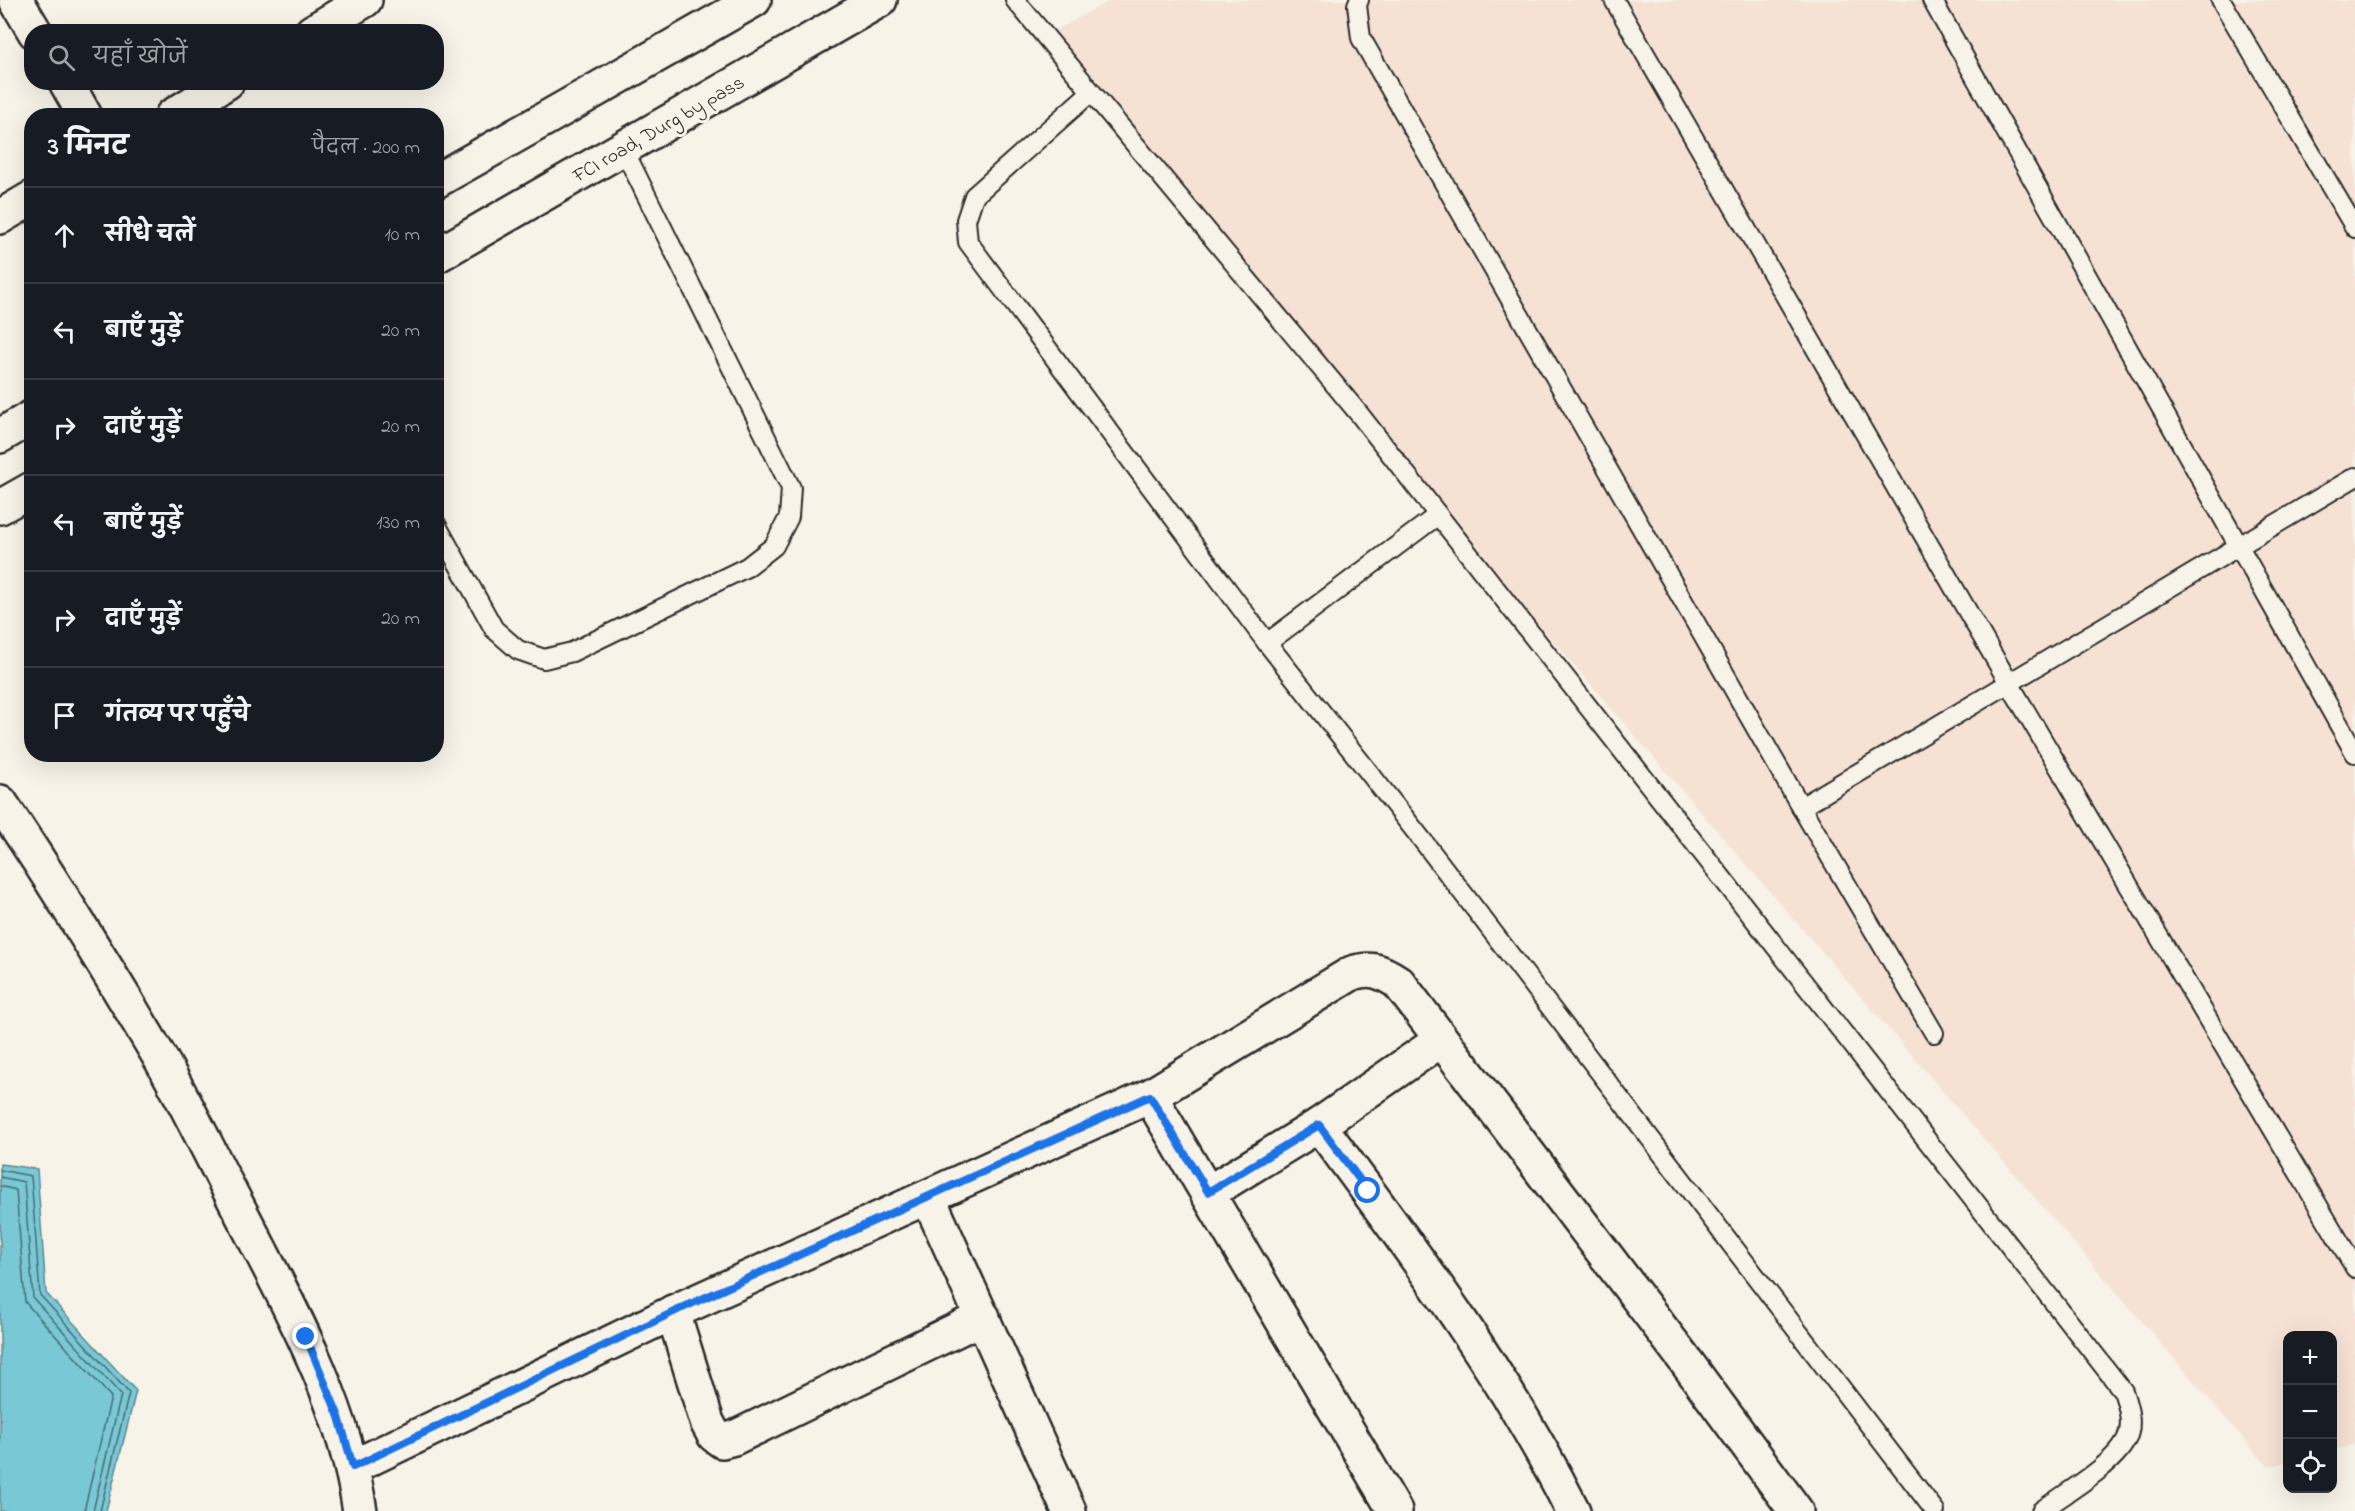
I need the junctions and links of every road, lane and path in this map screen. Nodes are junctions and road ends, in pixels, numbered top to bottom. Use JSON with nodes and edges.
{"nodes":[{"id":1,"x":16,"y":0,"type":"edge"},
{"id":2,"x":365,"y":0,"type":"edge"},
{"id":3,"x":754,"y":0,"type":"edge"},
{"id":4,"x":880,"y":0,"type":"edge"},
{"id":5,"x":1015,"y":0,"type":"edge"},
{"id":6,"x":1359,"y":0,"type":"edge"},
{"id":7,"x":1614,"y":0,"type":"edge"},
{"id":8,"x":1932,"y":0,"type":"edge"},
{"id":9,"x":2222,"y":0,"type":"edge"},
{"id":10,"x":30,"y":24,"type":"edge"},
{"id":11,"x":325,"y":24,"type":"edge"},
{"id":12,"x":70,"y":90,"type":"edge"},
{"id":13,"x":214,"y":90,"type":"edge"},
{"id":14,"x":1091,"y":92,"type":"junction"},
{"id":15,"x":81,"y":108,"type":"edge"},
{"id":16,"x":185,"y":108,"type":"edge"},
{"id":17,"x":624,"y":148,"type":"junction"},
{"id":18,"x":444,"y":176,"type":"edge"},
{"id":19,"x":24,"y":203,"type":"edge"},
{"id":20,"x":0,"y":217,"type":"edge"},
{"id":21,"x":2355,"y":228,"type":"edge"},
{"id":22,"x":444,"y":251,"type":"edge"},
{"id":23,"x":24,"y":422,"type":"edge"},
{"id":24,"x":0,"y":436,"type":"edge"},
{"id":25,"x":2355,"y":477,"type":"edge"},
{"id":26,"x":24,"y":494,"type":"edge"},
{"id":27,"x":0,"y":507,"type":"edge"},
{"id":28,"x":1438,"y":515,"type":"junction"},
{"id":29,"x":444,"y":539,"type":"edge"},
{"id":30,"x":2238,"y":545,"type":"junction"},
{"id":31,"x":1267,"y":643,"type":"junction"},
{"id":32,"x":2009,"y":682,"type":"junction"},
{"id":33,"x":2355,"y":753,"type":"edge"},
{"id":34,"x":0,"y":802,"type":"edge"},
{"id":35,"x":1801,"y":807,"type":"junction"},
{"id":36,"x":1934,"y":1033,"type":"dead end"},
{"id":37,"x":1441,"y":1040,"type":"junction"},
{"id":38,"x":1150,"y":1096,"type":"junction"},
{"id":39,"x":1319,"y":1125,"type":"junction"},
{"id":40,"x":1208,"y":1192,"type":"junction"},
{"id":41,"x":928,"y":1197,"type":"junction"},
{"id":42,"x":2355,"y":1268,"type":"edge"},
{"id":43,"x":673,"y":1312,"type":"junction"},
{"id":44,"x":983,"y":1317,"type":"junction"},
{"id":45,"x":353,"y":1467,"type":"junction"},
{"id":46,"x":360,"y":1511,"type":"edge"},
{"id":47,"x":1070,"y":1511,"type":"edge"},
{"id":48,"x":1395,"y":1511,"type":"edge"},
{"id":49,"x":1573,"y":1511,"type":"edge"},
{"id":50,"x":1796,"y":1511,"type":"edge"},
{"id":51,"x":1935,"y":1511,"type":"edge"},
{"id":52,"x":2041,"y":1511,"type":"edge"}],
"edges":[{"from":1,"to":10,"type":"street"},
{"from":2,"to":11,"type":"street"},
{"from":3,"to":18,"type":"street"},
{"from":4,"to":17,"type":"street","name":"FCI road, Durg by pass"},
{"from":5,"to":14,"type":"lane"},
{"from":6,"to":35,"type":"lane"},
{"from":7,"to":32,"type":"lane"},
{"from":8,"to":30,"type":"lane"},
{"from":9,"to":21,"type":"lane"},
{"from":12,"to":15,"type":"street"},
{"from":13,"to":16,"type":"street"},
{"from":14,"to":28,"type":"lane"},
{"from":14,"to":31,"type":"lane"},
{"from":17,"to":22,"type":"street","name":"FCI road, Durg by pass"},
{"from":17,"to":29,"type":"lane"},
{"from":19,"to":20,"type":"street"},
{"from":23,"to":24,"type":"street"},
{"from":25,"to":30,"type":"lane"},
{"from":26,"to":27,"type":"street"},
{"from":28,"to":31,"type":"lane"},
{"from":28,"to":52,"type":"lane"},
{"from":30,"to":32,"type":"lane"},
{"from":30,"to":33,"type":"lane"},
{"from":31,"to":51,"type":"lane"},
{"from":32,"to":35,"type":"lane"},
{"from":32,"to":42,"type":"lane"},
{"from":34,"to":45,"type":"street"},
{"from":35,"to":36,"type":"lane"},
{"from":37,"to":38,"type":"street"},
{"from":37,"to":39,"type":"street"},
{"from":37,"to":50,"type":"street"},
{"from":38,"to":40,"type":"street"},
{"from":38,"to":41,"type":"street"},
{"from":39,"to":40,"type":"street"},
{"from":39,"to":49,"type":"street"},
{"from":40,"to":48,"type":"street"},
{"from":41,"to":43,"type":"street"},
{"from":41,"to":44,"type":"street"},
{"from":43,"to":44,"type":"street"},
{"from":43,"to":45,"type":"street"},
{"from":44,"to":47,"type":"street"},
{"from":45,"to":46,"type":"street"}]}
